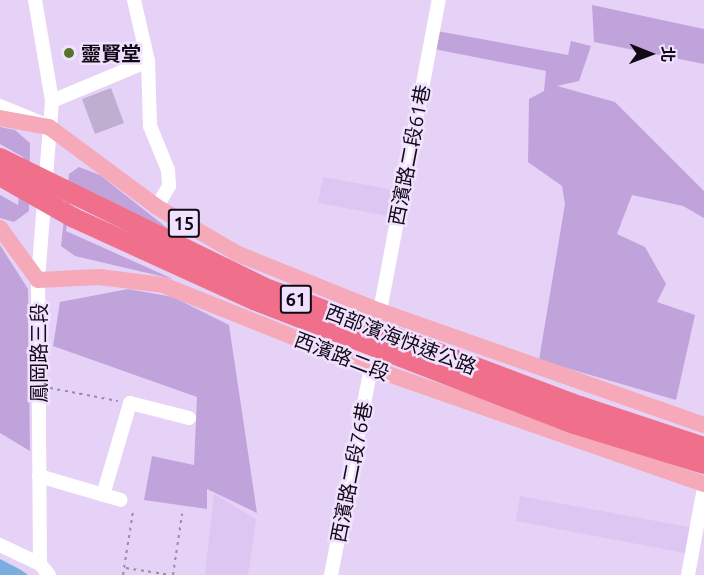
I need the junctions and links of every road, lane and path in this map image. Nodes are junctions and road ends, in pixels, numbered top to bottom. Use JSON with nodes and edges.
{"nodes":[{"id":1,"x":35,"y":0,"type":"edge"},
{"id":2,"x":134,"y":0,"type":"edge"},
{"id":3,"x":439,"y":0,"type":"edge"},
{"id":4,"x":148,"y":61,"type":"junction"},
{"id":5,"x":52,"y":101,"type":"junction"},
{"id":6,"x":0,"y":106,"type":"edge"},
{"id":7,"x":0,"y":118,"type":"edge"},
{"id":8,"x":49,"y":127,"type":"junction"},
{"id":9,"x":0,"y":158,"type":"edge"},
{"id":10,"x":0,"y":176,"type":"edge"},
{"id":11,"x":19,"y":177,"type":"junction"},
{"id":12,"x":157,"y":207,"type":"junction"},
{"id":13,"x":0,"y":228,"type":"edge"},
{"id":14,"x":38,"y":280,"type":"junction"},
{"id":15,"x":380,"y":311,"type":"junction"},
{"id":16,"x":371,"y":368,"type":"junction"},
{"id":17,"x":38,"y":386,"type":"junction"},
{"id":18,"x":130,"y":403,"type":"junction"},
{"id":19,"x":189,"y":418,"type":"dead end"},
{"id":20,"x":704,"y":425,"type":"edge"},
{"id":21,"x":704,"y":447,"type":"edge"},
{"id":22,"x":704,"y":464,"type":"edge"},
{"id":23,"x":39,"y":476,"type":"junction"},
{"id":24,"x":704,"y":486,"type":"edge"},
{"id":25,"x":104,"y":495,"type":"junction"},
{"id":26,"x":121,"y":501,"type":"dead end"},
{"id":27,"x":133,"y":511,"type":"dead end"},
{"id":28,"x":182,"y":514,"type":"dead end"},
{"id":29,"x":0,"y":545,"type":"edge"},
{"id":30,"x":124,"y":568,"type":"junction"},
{"id":31,"x":45,"y":569,"type":"edge"},
{"id":32,"x":123,"y":575,"type":"edge"},
{"id":33,"x":172,"y":575,"type":"edge"},
{"id":34,"x":331,"y":575,"type":"edge"},
{"id":35,"x":688,"y":575,"type":"edge"}],
"edges":[{"from":1,"to":5,"type":"street","name":"鳳岡路三段"},
{"from":2,"to":4,"type":"street"},
{"from":3,"to":15,"type":"street","name":"西濱路二段61巷"},
{"from":4,"to":5,"type":"street"},
{"from":4,"to":12,"type":"street"},
{"from":5,"to":8,"type":"street","name":"鳳岡路三段"},
{"from":6,"to":8,"type":"street"},
{"from":7,"to":8,"type":"main road","number":"15"},
{"from":8,"to":12,"type":"main road","number":"15"},
{"from":8,"to":14,"type":"street","name":"鳳岡路三段"},
{"from":9,"to":11,"type":"highway","number":"61"},
{"from":10,"to":11,"type":"highway","number":"61"},
{"from":11,"to":21,"type":"highway","name":"西部濱海快速公路","number":"61"},
{"from":11,"to":22,"type":"highway","name":"西部濱海快速公路","number":"61"},
{"from":12,"to":15,"type":"main road","number":"15"},
{"from":13,"to":14,"type":"main road"},
{"from":14,"to":16,"type":"main road","name":"西濱路二段"},
{"from":14,"to":17,"type":"street","name":"鳳岡路三段"},
{"from":15,"to":20,"type":"main road","number":"15"},
{"from":16,"to":24,"type":"main road","name":"西濱路二段"},
{"from":16,"to":34,"type":"street","name":"西濱路二段76巷"},
{"from":17,"to":18,"type":"path"},
{"from":17,"to":23,"type":"street","name":"鳳岡路三段"},
{"from":18,"to":19,"type":"street"},
{"from":18,"to":25,"type":"street"},
{"from":23,"to":25,"type":"street"},
{"from":23,"to":31,"type":"street","name":"鳳岡路三段"},
{"from":24,"to":35,"type":"street"},
{"from":25,"to":26,"type":"street"},
{"from":27,"to":30,"type":"path"},
{"from":28,"to":33,"type":"path"},
{"from":29,"to":31,"type":"street"},
{"from":30,"to":32,"type":"path"},
{"from":30,"to":33,"type":"path"}]}
